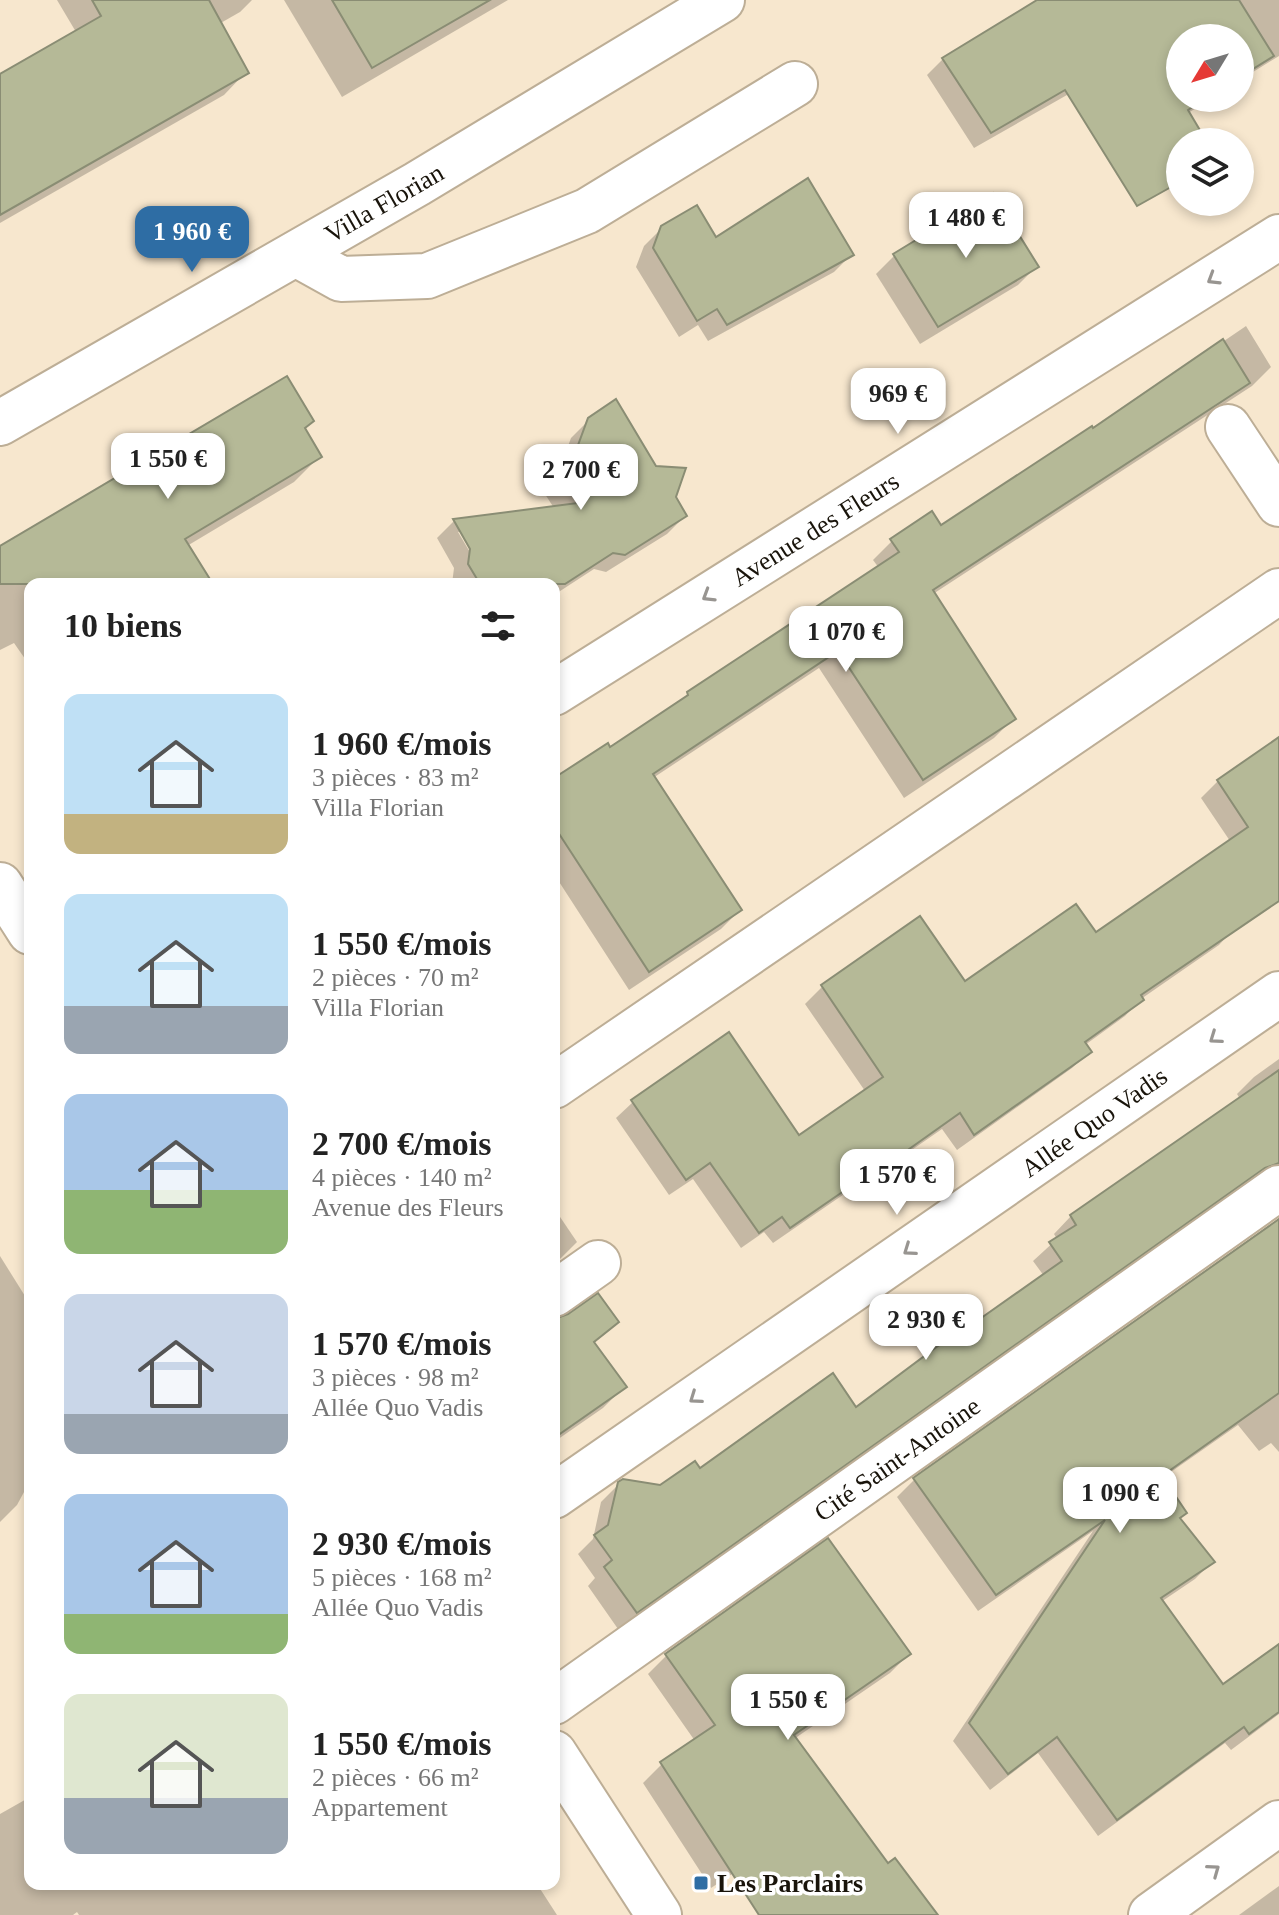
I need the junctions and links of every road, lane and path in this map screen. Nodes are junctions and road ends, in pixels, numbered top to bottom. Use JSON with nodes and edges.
{"nodes":[{"id":1,"x":722,"y":0,"type":"edge"},
{"id":2,"x":795,"y":84,"type":"dead end"},
{"id":3,"x":1279,"y":237,"type":"edge"},
{"id":4,"x":296,"y":254,"type":"junction"},
{"id":5,"x":0,"y":423,"type":"edge"},
{"id":6,"x":1228,"y":427,"type":"dead end"},
{"id":7,"x":1279,"y":504,"type":"edge"},
{"id":8,"x":1279,"y":591,"type":"edge"},
{"id":9,"x":560,"y":689,"type":"edge"},
{"id":10,"x":0,"y":885,"type":"edge"},
{"id":11,"x":24,"y":923,"type":"edge"},
{"id":12,"x":1279,"y":994,"type":"edge"},
{"id":13,"x":560,"y":1082,"type":"edge"},
{"id":14,"x":1279,"y":1188,"type":"edge"},
{"id":15,"x":598,"y":1263,"type":"dead end"},
{"id":16,"x":560,"y":1290,"type":"edge"},
{"id":17,"x":560,"y":1492,"type":"edge"},
{"id":18,"x":560,"y":1698,"type":"edge"},
{"id":19,"x":560,"y":1762,"type":"edge"},
{"id":20,"x":1279,"y":1823,"type":"edge"},
{"id":21,"x":659,"y":1915,"type":"edge"},
{"id":22,"x":1151,"y":1915,"type":"edge"}],
"edges":[{"from":1,"to":4,"type":"street","name":"Villa Florian"},
{"from":2,"to":4,"type":"street"},
{"from":3,"to":9,"type":"street","name":"Avenue des Fleurs","one_way":true},
{"from":4,"to":5,"type":"street","name":"Villa Florian"},
{"from":6,"to":7,"type":"street"},
{"from":8,"to":13,"type":"street"},
{"from":10,"to":11,"type":"street"},
{"from":12,"to":17,"type":"street","name":"Allée Quo Vadis","one_way":true},
{"from":14,"to":18,"type":"street","name":"Cité Saint-Antoine"},
{"from":15,"to":16,"type":"street"},
{"from":19,"to":21,"type":"street"},
{"from":22,"to":20,"type":"street","one_way":true}]}
